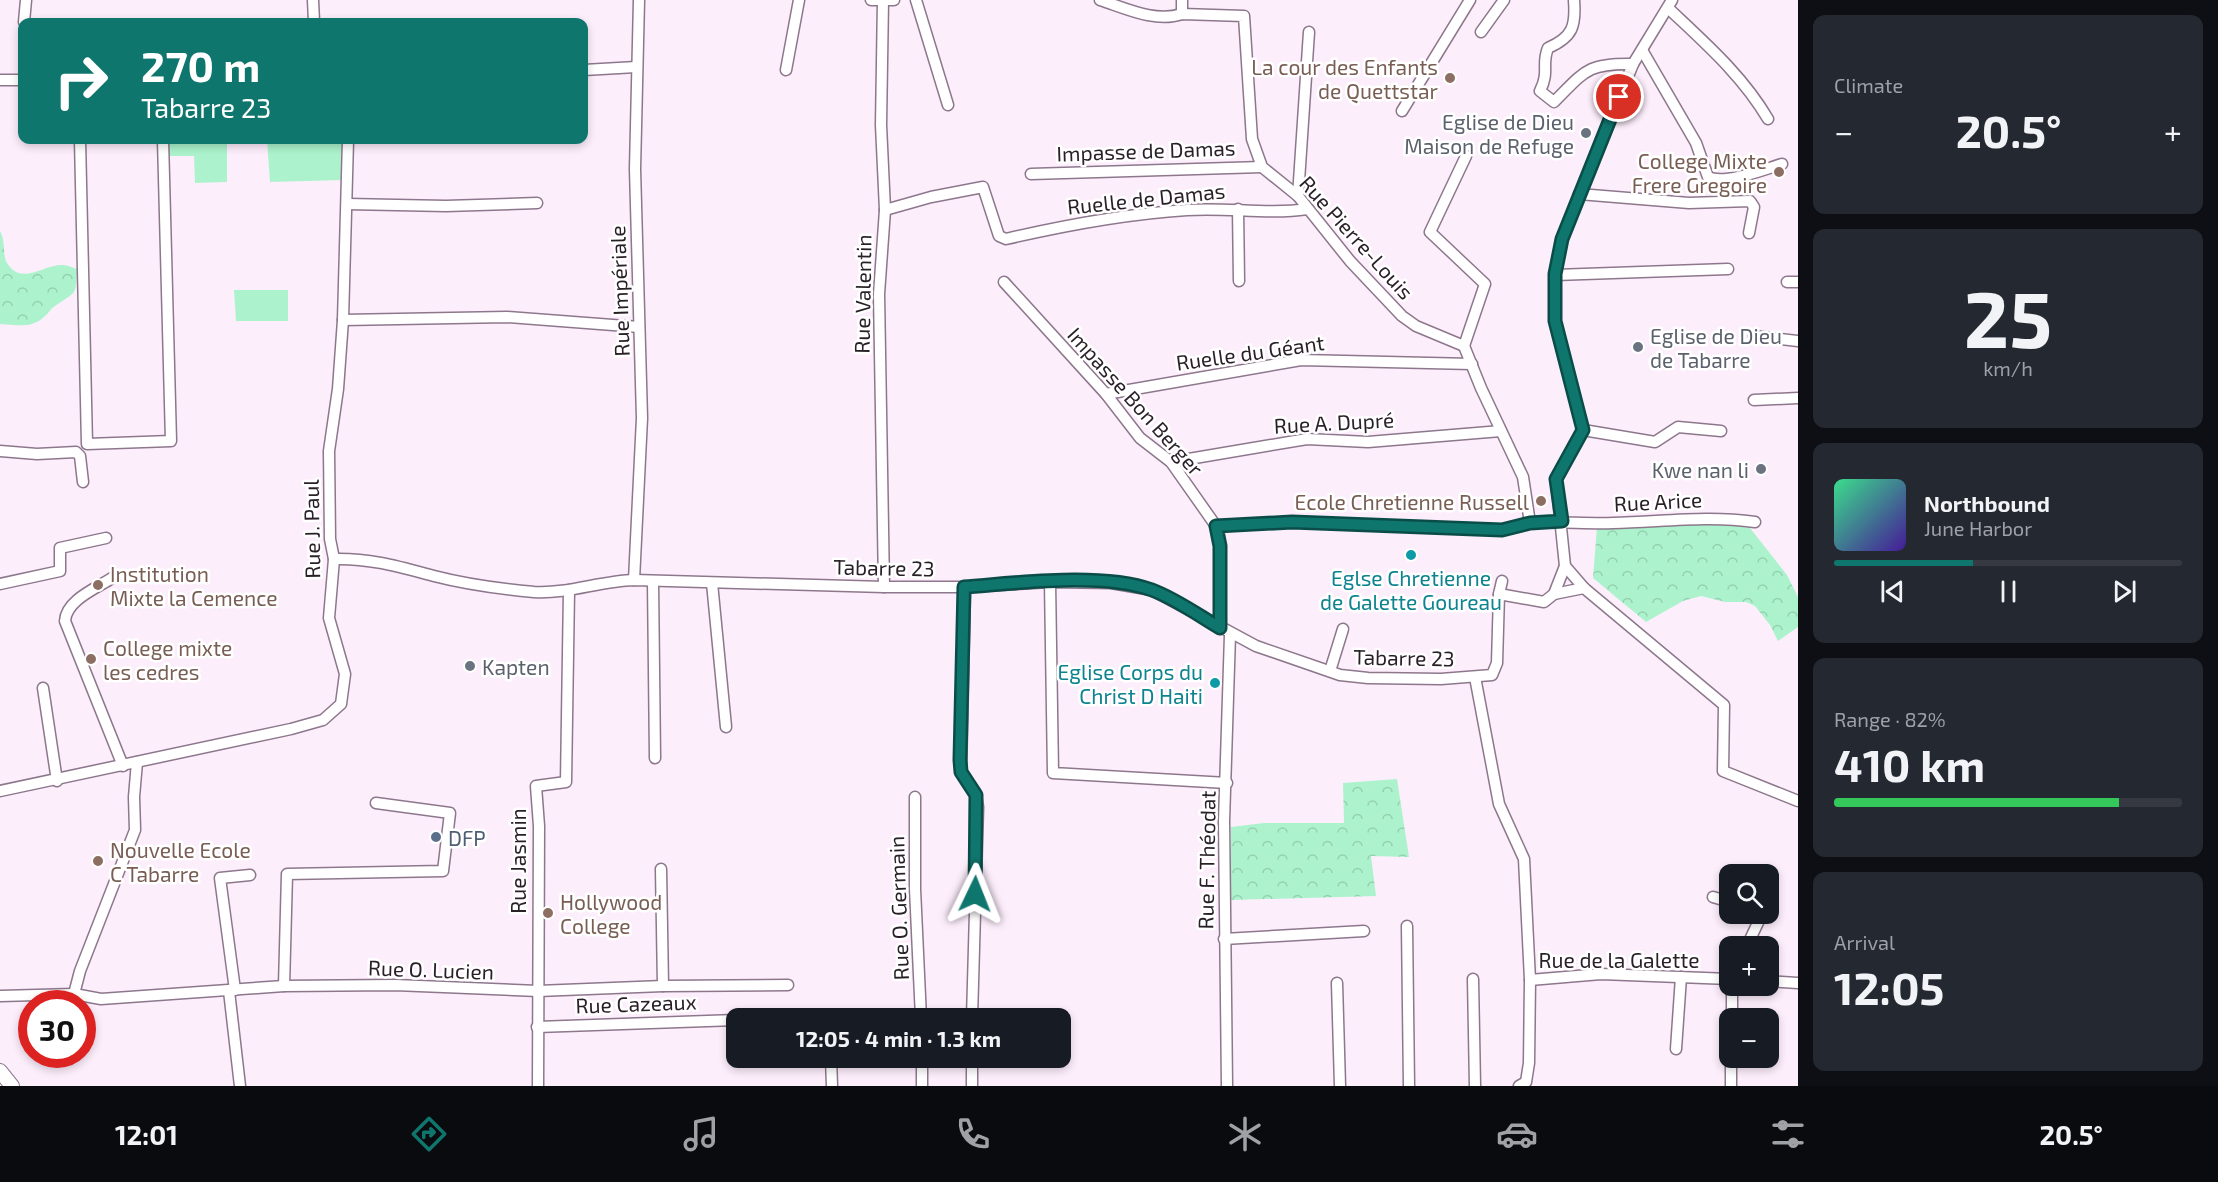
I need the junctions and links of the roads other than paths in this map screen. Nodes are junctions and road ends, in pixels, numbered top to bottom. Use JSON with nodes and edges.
{"nodes":[{"id":1,"x":26,"y":0,"type":"edge"},
{"id":2,"x":313,"y":0,"type":"edge"},
{"id":3,"x":639,"y":0,"type":"edge"},
{"id":4,"x":800,"y":0,"type":"edge"},
{"id":5,"x":871,"y":0,"type":"edge"},
{"id":6,"x":887,"y":0,"type":"edge"},
{"id":7,"x":916,"y":0,"type":"edge"},
{"id":8,"x":1100,"y":0,"type":"edge"},
{"id":9,"x":1182,"y":0,"type":"edge"},
{"id":10,"x":1470,"y":0,"type":"edge"},
{"id":11,"x":1504,"y":0,"type":"edge"},
{"id":12,"x":1574,"y":0,"type":"edge"},
{"id":13,"x":1670,"y":4,"type":"edge"},
{"id":14,"x":1182,"y":14,"type":"junction"},
{"id":15,"x":24,"y":18,"type":"edge"},
{"id":16,"x":314,"y":18,"type":"edge"},
{"id":17,"x":1309,"y":32,"type":"dead end"},
{"id":18,"x":1481,"y":32,"type":"dead end"},
{"id":19,"x":1642,"y":50,"type":"junction"},
{"id":20,"x":1633,"y":64,"type":"junction"},
{"id":21,"x":636,"y":67,"type":"junction"},
{"id":22,"x":588,"y":70,"type":"edge"},
{"id":23,"x":786,"y":70,"type":"dead end"},
{"id":24,"x":0,"y":80,"type":"edge"},
{"id":25,"x":18,"y":80,"type":"edge"},
{"id":26,"x":948,"y":105,"type":"dead end"},
{"id":27,"x":1402,"y":111,"type":"dead end"},
{"id":28,"x":1768,"y":119,"type":"dead end"},
{"id":29,"x":80,"y":144,"type":"edge"},
{"id":30,"x":163,"y":144,"type":"edge"},
{"id":31,"x":348,"y":144,"type":"edge"},
{"id":32,"x":1466,"y":156,"type":"dead end"},
{"id":33,"x":1782,"y":164,"type":"dead end"},
{"id":34,"x":1262,"y":167,"type":"junction"},
{"id":35,"x":1031,"y":174,"type":"dead end"},
{"id":36,"x":1579,"y":194,"type":"junction"},
{"id":37,"x":1298,"y":196,"type":"junction"},
{"id":38,"x":537,"y":203,"type":"dead end"},
{"id":39,"x":347,"y":204,"type":"junction"},
{"id":40,"x":1238,"y":209,"type":"junction"},
{"id":41,"x":1307,"y":209,"type":"junction"},
{"id":42,"x":885,"y":210,"type":"junction"},
{"id":43,"x":1749,"y":233,"type":"dead end"},
{"id":44,"x":1728,"y":269,"type":"dead end"},
{"id":45,"x":1555,"y":274,"type":"junction"},
{"id":46,"x":1004,"y":282,"type":"dead end"},
{"id":47,"x":1239,"y":282,"type":"dead end"},
{"id":48,"x":343,"y":320,"type":"junction"},
{"id":49,"x":639,"y":327,"type":"junction"},
{"id":50,"x":1754,"y":336,"type":"dead end"},
{"id":51,"x":1798,"y":341,"type":"edge"},
{"id":52,"x":1464,"y":346,"type":"junction"},
{"id":53,"x":1472,"y":364,"type":"junction"},
{"id":54,"x":1106,"y":394,"type":"junction"},
{"id":55,"x":1798,"y":398,"type":"edge"},
{"id":56,"x":1754,"y":400,"type":"dead end"},
{"id":57,"x":1583,"y":430,"type":"junction"},
{"id":58,"x":1501,"y":431,"type":"junction"},
{"id":59,"x":1721,"y":431,"type":"dead end"},
{"id":60,"x":0,"y":451,"type":"edge"},
{"id":61,"x":1171,"y":462,"type":"junction"},
{"id":62,"x":83,"y":482,"type":"dead end"},
{"id":63,"x":1562,"y":521,"type":"junction"},
{"id":64,"x":1755,"y":522,"type":"dead end"},
{"id":65,"x":1530,"y":523,"type":"junction"},
{"id":66,"x":1216,"y":526,"type":"junction"},
{"id":67,"x":106,"y":538,"type":"dead end"},
{"id":68,"x":334,"y":559,"type":"junction"},
{"id":69,"x":1564,"y":566,"type":"junction"},
{"id":70,"x":112,"y":578,"type":"dead end"},
{"id":71,"x":634,"y":580,"type":"junction"},
{"id":72,"x":1502,"y":581,"type":"dead end"},
{"id":73,"x":653,"y":582,"type":"junction"},
{"id":74,"x":1050,"y":582,"type":"junction"},
{"id":75,"x":712,"y":583,"type":"junction"},
{"id":76,"x":0,"y":584,"type":"edge"},
{"id":77,"x":884,"y":587,"type":"junction"},
{"id":78,"x":964,"y":587,"type":"junction"},
{"id":79,"x":1584,"y":588,"type":"junction"},
{"id":80,"x":570,"y":590,"type":"junction"},
{"id":81,"x":1499,"y":594,"type":"junction"},
{"id":82,"x":1554,"y":594,"type":"junction"},
{"id":83,"x":1220,"y":628,"type":"junction"},
{"id":84,"x":1343,"y":630,"type":"dead end"},
{"id":85,"x":1230,"y":635,"type":"junction"},
{"id":86,"x":1330,"y":671,"type":"junction"},
{"id":87,"x":1475,"y":677,"type":"junction"},
{"id":88,"x":43,"y":688,"type":"dead end"},
{"id":89,"x":726,"y":727,"type":"dead end"},
{"id":90,"x":655,"y":758,"type":"dead end"},
{"id":91,"x":137,"y":762,"type":"junction"},
{"id":92,"x":123,"y":766,"type":"junction"},
{"id":93,"x":57,"y":781,"type":"junction"},
{"id":94,"x":1227,"y":783,"type":"junction"},
{"id":95,"x":0,"y":791,"type":"edge"},
{"id":96,"x":915,"y":797,"type":"dead end"},
{"id":97,"x":1798,"y":801,"type":"edge"},
{"id":98,"x":376,"y":803,"type":"dead end"},
{"id":99,"x":661,"y":869,"type":"dead end"},
{"id":100,"x":250,"y":875,"type":"dead end"},
{"id":101,"x":1713,"y":897,"type":"dead end"},
{"id":102,"x":1719,"y":899,"type":"edge"},
{"id":103,"x":1407,"y":926,"type":"dead end"},
{"id":104,"x":1364,"y":931,"type":"dead end"},
{"id":105,"x":1224,"y":939,"type":"junction"},
{"id":106,"x":1681,"y":977,"type":"junction"},
{"id":107,"x":1473,"y":979,"type":"dead end"},
{"id":108,"x":1719,"y":979,"type":"edge"},
{"id":109,"x":1530,"y":980,"type":"junction"},
{"id":110,"x":1336,"y":982,"type":"dead end"},
{"id":111,"x":1779,"y":982,"type":"edge"},
{"id":112,"x":1798,"y":983,"type":"edge"},
{"id":113,"x":788,"y":985,"type":"dead end"},
{"id":114,"x":284,"y":986,"type":"junction"},
{"id":115,"x":663,"y":986,"type":"junction"},
{"id":116,"x":75,"y":990,"type":"edge"},
{"id":117,"x":232,"y":990,"type":"junction"},
{"id":118,"x":538,"y":991,"type":"junction"},
{"id":119,"x":0,"y":996,"type":"edge"},
{"id":120,"x":18,"y":996,"type":"edge"},
{"id":121,"x":96,"y":998,"type":"edge"},
{"id":122,"x":921,"y":1008,"type":"edge"},
{"id":123,"x":972,"y":1008,"type":"edge"},
{"id":124,"x":726,"y":1020,"type":"edge"},
{"id":125,"x":537,"y":1027,"type":"junction"},
{"id":126,"x":1676,"y":1048,"type":"dead end"},
{"id":127,"x":831,"y":1068,"type":"edge"},
{"id":128,"x":922,"y":1068,"type":"edge"},
{"id":129,"x":972,"y":1068,"type":"edge"},
{"id":130,"x":1731,"y":1068,"type":"edge"},
{"id":131,"x":0,"y":1071,"type":"edge"},
{"id":132,"x":1526,"y":1085,"type":"edge"},
{"id":133,"x":12,"y":1086,"type":"edge"},
{"id":134,"x":240,"y":1086,"type":"edge"},
{"id":135,"x":538,"y":1086,"type":"edge"},
{"id":136,"x":831,"y":1086,"type":"edge"},
{"id":137,"x":922,"y":1086,"type":"edge"},
{"id":138,"x":972,"y":1086,"type":"edge"},
{"id":139,"x":1227,"y":1086,"type":"edge"},
{"id":140,"x":1340,"y":1086,"type":"edge"},
{"id":141,"x":1409,"y":1086,"type":"edge"},
{"id":142,"x":1475,"y":1086,"type":"edge"},
{"id":143,"x":1731,"y":1086,"type":"edge"}],
"edges":[{"from":1,"to":15,"type":"street"},
{"from":2,"to":16,"type":"street"},
{"from":3,"to":21,"type":"street","name":"Rue Impériale"},
{"from":4,"to":23,"type":"street"},
{"from":5,"to":6,"type":"street"},
{"from":6,"to":42,"type":"street","name":"Rue Valentin"},
{"from":7,"to":26,"type":"street"},
{"from":8,"to":14,"type":"street"},
{"from":9,"to":14,"type":"street"},
{"from":10,"to":27,"type":"street"},
{"from":11,"to":18,"type":"street"},
{"from":12,"to":20,"type":"street"},
{"from":13,"to":19,"type":"street"},
{"from":13,"to":28,"type":"street"},
{"from":14,"to":34,"type":"street"},
{"from":17,"to":37,"type":"street"},
{"from":19,"to":20,"type":"street"},
{"from":19,"to":33,"type":"street"},
{"from":20,"to":36,"type":"street"},
{"from":21,"to":22,"type":"street"},
{"from":21,"to":49,"type":"street","name":"Rue Impériale"},
{"from":24,"to":25,"type":"street"},
{"from":29,"to":30,"type":"street"},
{"from":31,"to":39,"type":"street","name":"Rue J. Paul"},
{"from":32,"to":52,"type":"street"},
{"from":34,"to":35,"type":"street","name":"Impasse de Damas"},
{"from":34,"to":37,"type":"street","name":"Rue Pierre-Louis"},
{"from":36,"to":43,"type":"street"},
{"from":36,"to":45,"type":"street"},
{"from":37,"to":41,"type":"street","name":"Rue Pierre-Louis"},
{"from":38,"to":39,"type":"street"},
{"from":39,"to":48,"type":"street","name":"Rue J. Paul"},
{"from":40,"to":41,"type":"street","name":"Ruelle de Damas"},
{"from":40,"to":42,"type":"street","name":"Ruelle de Damas"},
{"from":40,"to":47,"type":"street"},
{"from":41,"to":52,"type":"street","name":"Rue Pierre-Louis"},
{"from":42,"to":77,"type":"street","name":"Rue Valentin"},
{"from":44,"to":45,"type":"street"},
{"from":45,"to":57,"type":"street"},
{"from":46,"to":54,"type":"street","name":"Impasse Bon Berger"},
{"from":48,"to":49,"type":"street"},
{"from":48,"to":68,"type":"street","name":"Rue J. Paul"},
{"from":49,"to":71,"type":"street","name":"Rue Impériale"},
{"from":50,"to":51,"type":"street"},
{"from":52,"to":53,"type":"street"},
{"from":53,"to":54,"type":"street","name":"Ruelle du Géant"},
{"from":53,"to":58,"type":"street"},
{"from":54,"to":61,"type":"street","name":"Impasse Bon Berger"},
{"from":55,"to":56,"type":"street"},
{"from":57,"to":59,"type":"street"},
{"from":57,"to":63,"type":"street"},
{"from":58,"to":61,"type":"street","name":"Rue A. Dupré"},
{"from":58,"to":65,"type":"street"},
{"from":60,"to":62,"type":"street"},
{"from":61,"to":66,"type":"street","name":"Impasse Bon Berger"},
{"from":63,"to":64,"type":"street","name":"Rue Arice"},
{"from":63,"to":65,"type":"street"},
{"from":63,"to":69,"type":"street"},
{"from":65,"to":66,"type":"street"},
{"from":66,"to":83,"type":"street","name":"Impasse Bon Berger"},
{"from":67,"to":76,"type":"street"},
{"from":68,"to":80,"type":"street","name":"Tabarre 23"},
{"from":68,"to":91,"type":"street","name":"Rue J. Paul"},
{"from":69,"to":79,"type":"street"},
{"from":69,"to":82,"type":"street"},
{"from":70,"to":92,"type":"street"},
{"from":71,"to":73,"type":"street","name":"Tabarre 23"},
{"from":71,"to":80,"type":"street","name":"Tabarre 23"},
{"from":72,"to":81,"type":"street"},
{"from":73,"to":75,"type":"street","name":"Tabarre 23"},
{"from":73,"to":90,"type":"street"},
{"from":74,"to":78,"type":"street","name":"Tabarre 23"},
{"from":74,"to":83,"type":"street","name":"Tabarre 23"},
{"from":74,"to":94,"type":"street"},
{"from":75,"to":77,"type":"street","name":"Tabarre 23"},
{"from":75,"to":89,"type":"street"},
{"from":77,"to":78,"type":"street","name":"Tabarre 23"},
{"from":78,"to":123,"type":"street"},
{"from":79,"to":82,"type":"street"},
{"from":79,"to":97,"type":"street"},
{"from":80,"to":118,"type":"street","name":"Rue Jasmin"},
{"from":81,"to":82,"type":"street"},
{"from":81,"to":87,"type":"street","name":"Tabarre 23"},
{"from":83,"to":85,"type":"street","name":"Tabarre 23"},
{"from":84,"to":86,"type":"street"},
{"from":85,"to":86,"type":"street","name":"Tabarre 23"},
{"from":85,"to":94,"type":"street","name":"Rue F. Théodat"},
{"from":86,"to":87,"type":"street","name":"Tabarre 23"},
{"from":87,"to":109,"type":"street","name":"Rue de la Galette"},
{"from":88,"to":93,"type":"street"},
{"from":91,"to":92,"type":"street","name":"Rue J. Paul"},
{"from":91,"to":116,"type":"street"},
{"from":92,"to":93,"type":"street","name":"Rue J. Paul"},
{"from":93,"to":95,"type":"street","name":"Rue J. Paul"},
{"from":94,"to":105,"type":"street","name":"Rue F. Théodat"},
{"from":96,"to":122,"type":"street","name":"Rue O. Germain"},
{"from":98,"to":114,"type":"street"},
{"from":99,"to":115,"type":"street"},
{"from":100,"to":117,"type":"street"},
{"from":101,"to":102,"type":"street"},
{"from":103,"to":141,"type":"street"},
{"from":104,"to":105,"type":"street"},
{"from":105,"to":139,"type":"street","name":"Rue F. Théodat"},
{"from":106,"to":108,"type":"street","name":"Rue de la Galette"},
{"from":106,"to":109,"type":"street","name":"Rue de la Galette"},
{"from":106,"to":126,"type":"street"},
{"from":107,"to":142,"type":"street"},
{"from":109,"to":132,"type":"street"},
{"from":110,"to":140,"type":"street"},
{"from":111,"to":112,"type":"street"},
{"from":113,"to":115,"type":"street","name":"Rue O. Lucien"},
{"from":114,"to":117,"type":"street","name":"Rue O. Lucien"},
{"from":114,"to":118,"type":"street","name":"Rue O. Lucien"},
{"from":115,"to":118,"type":"street","name":"Rue O. Lucien"},
{"from":117,"to":121,"type":"street","name":"Rue O. Lucien"},
{"from":117,"to":134,"type":"street"},
{"from":118,"to":125,"type":"street","name":"Rue Jasmin"},
{"from":119,"to":120,"type":"street","name":"Rue O. Lucien"},
{"from":124,"to":125,"type":"street","name":"Rue Cazeaux"},
{"from":125,"to":135,"type":"street","name":"Rue Jasmin"},
{"from":127,"to":136,"type":"street"},
{"from":128,"to":137,"type":"street"},
{"from":129,"to":138,"type":"street"},
{"from":130,"to":143,"type":"street"},
{"from":131,"to":133,"type":"main road"}]}
